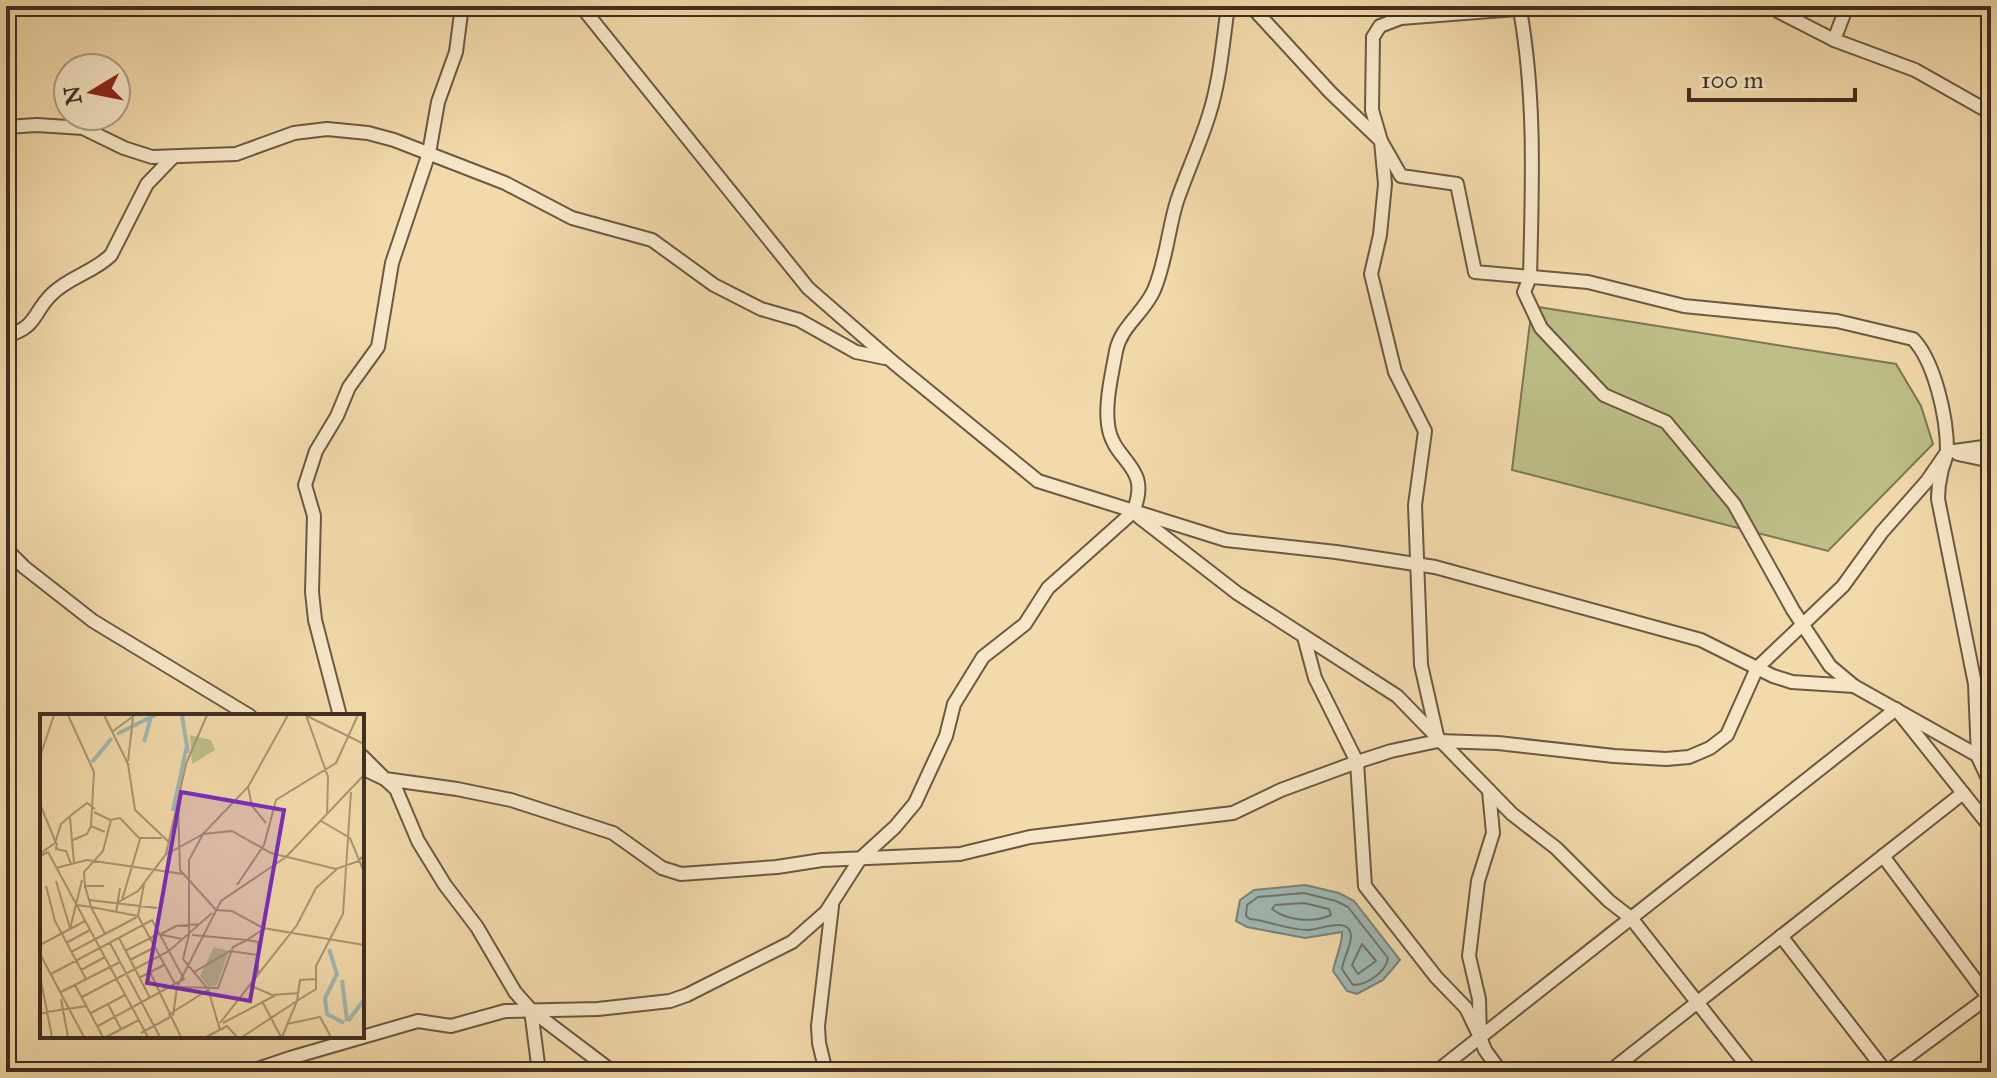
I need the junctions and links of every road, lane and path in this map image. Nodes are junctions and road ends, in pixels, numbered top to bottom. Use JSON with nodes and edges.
{"nodes":[{"id":1,"x":462,"y":6,"type":"edge"},
{"id":2,"x":581,"y":6,"type":"edge"},
{"id":3,"x":1228,"y":6,"type":"edge"},
{"id":4,"x":1251,"y":6,"type":"edge"},
{"id":5,"x":1554,"y":6,"type":"edge"},
{"id":6,"x":1768,"y":6,"type":"edge"},
{"id":7,"x":1847,"y":6,"type":"edge"},
{"id":8,"x":1520,"y":10,"type":"junction"},
{"id":9,"x":1834,"y":40,"type":"junction"},
{"id":10,"x":1991,"y":113,"type":"edge"},
{"id":11,"x":6,"y":127,"type":"edge"},
{"id":12,"x":1381,"y":141,"type":"junction"},
{"id":13,"x":429,"y":153,"type":"junction"},
{"id":14,"x":173,"y":157,"type":"junction"},
{"id":15,"x":1530,"y":277,"type":"junction"},
{"id":16,"x":6,"y":336,"type":"edge"},
{"id":17,"x":888,"y":358,"type":"junction"},
{"id":18,"x":1991,"y":446,"type":"edge"},
{"id":19,"x":1947,"y":452,"type":"junction"},
{"id":20,"x":1991,"y":461,"type":"edge"},
{"id":21,"x":1133,"y":512,"type":"junction"},
{"id":22,"x":6,"y":549,"type":"edge"},
{"id":23,"x":1417,"y":564,"type":"junction"},
{"id":24,"x":1803,"y":626,"type":"junction"},
{"id":25,"x":1304,"y":637,"type":"junction"},
{"id":26,"x":1757,"y":668,"type":"junction"},
{"id":27,"x":1854,"y":686,"type":"junction"},
{"id":28,"x":1896,"y":709,"type":"junction"},
{"id":29,"x":247,"y":714,"type":"edge"},
{"id":30,"x":339,"y":714,"type":"edge"},
{"id":31,"x":1438,"y":741,"type":"junction"},
{"id":32,"x":1978,"y":757,"type":"junction"},
{"id":33,"x":364,"y":758,"type":"edge"},
{"id":34,"x":1357,"y":762,"type":"junction"},
{"id":35,"x":1991,"y":763,"type":"edge"},
{"id":36,"x":364,"y":769,"type":"edge"},
{"id":37,"x":385,"y":779,"type":"junction"},
{"id":38,"x":1991,"y":785,"type":"edge"},
{"id":39,"x":1489,"y":791,"type":"junction"},
{"id":40,"x":1963,"y":793,"type":"junction"},
{"id":41,"x":1991,"y":828,"type":"edge"},
{"id":42,"x":1883,"y":856,"type":"junction"},
{"id":43,"x":860,"y":859,"type":"junction"},
{"id":44,"x":832,"y":903,"type":"junction"},
{"id":45,"x":1631,"y":918,"type":"junction"},
{"id":46,"x":1781,"y":936,"type":"junction"},
{"id":47,"x":1989,"y":996,"type":"edge"},
{"id":48,"x":1697,"y":1002,"type":"junction"},
{"id":49,"x":531,"y":1010,"type":"junction"},
{"id":50,"x":364,"y":1037,"type":"edge"},
{"id":51,"x":1480,"y":1037,"type":"junction"},
{"id":52,"x":359,"y":1038,"type":"edge"},
{"id":53,"x":1616,"y":1070,"type":"edge"},
{"id":54,"x":249,"y":1072,"type":"edge"},
{"id":55,"x":539,"y":1072,"type":"edge"},
{"id":56,"x":613,"y":1072,"type":"edge"},
{"id":57,"x":826,"y":1072,"type":"edge"},
{"id":58,"x":1436,"y":1072,"type":"edge"},
{"id":59,"x":1501,"y":1072,"type":"edge"},
{"id":60,"x":1752,"y":1072,"type":"edge"},
{"id":61,"x":1886,"y":1072,"type":"edge"}],
"edges":[{"from":1,"to":13,"type":"street"},
{"from":2,"to":17,"type":"street"},
{"from":3,"to":21,"type":"street"},
{"from":4,"to":12,"type":"street"},
{"from":5,"to":8,"type":"street"},
{"from":6,"to":9,"type":"street"},
{"from":7,"to":9,"type":"street"},
{"from":8,"to":12,"type":"street"},
{"from":8,"to":15,"type":"street"},
{"from":9,"to":10,"type":"street"},
{"from":11,"to":14,"type":"street"},
{"from":12,"to":15,"type":"street"},
{"from":12,"to":23,"type":"street"},
{"from":13,"to":14,"type":"street"},
{"from":13,"to":17,"type":"street"},
{"from":13,"to":30,"type":"street"},
{"from":14,"to":16,"type":"street"},
{"from":15,"to":19,"type":"street"},
{"from":15,"to":24,"type":"street"},
{"from":17,"to":21,"type":"street"},
{"from":18,"to":19,"type":"street"},
{"from":19,"to":20,"type":"street"},
{"from":19,"to":24,"type":"street"},
{"from":19,"to":32,"type":"street"},
{"from":21,"to":23,"type":"street"},
{"from":21,"to":25,"type":"street"},
{"from":21,"to":43,"type":"street"},
{"from":22,"to":29,"type":"street"},
{"from":23,"to":26,"type":"street"},
{"from":23,"to":31,"type":"street"},
{"from":24,"to":26,"type":"street"},
{"from":24,"to":27,"type":"street"},
{"from":25,"to":31,"type":"street"},
{"from":25,"to":34,"type":"street"},
{"from":26,"to":27,"type":"street"},
{"from":26,"to":31,"type":"street"},
{"from":27,"to":28,"type":"street"},
{"from":28,"to":32,"type":"street"},
{"from":28,"to":40,"type":"street"},
{"from":28,"to":45,"type":"street"},
{"from":31,"to":34,"type":"street"},
{"from":31,"to":39,"type":"street"},
{"from":32,"to":35,"type":"street"},
{"from":32,"to":38,"type":"street"},
{"from":33,"to":37,"type":"street"},
{"from":34,"to":43,"type":"street"},
{"from":34,"to":51,"type":"street"},
{"from":36,"to":37,"type":"street"},
{"from":37,"to":43,"type":"street"},
{"from":37,"to":49,"type":"street"},
{"from":39,"to":45,"type":"street"},
{"from":39,"to":51,"type":"street"},
{"from":40,"to":41,"type":"street"},
{"from":40,"to":42,"type":"street"},
{"from":42,"to":46,"type":"street"},
{"from":42,"to":47,"type":"street"},
{"from":43,"to":44,"type":"street"},
{"from":44,"to":49,"type":"street"},
{"from":44,"to":57,"type":"street"},
{"from":45,"to":48,"type":"street"},
{"from":45,"to":51,"type":"street"},
{"from":46,"to":48,"type":"street"},
{"from":46,"to":61,"type":"street"},
{"from":47,"to":61,"type":"street"},
{"from":48,"to":53,"type":"street"},
{"from":48,"to":60,"type":"street"},
{"from":49,"to":50,"type":"street"},
{"from":49,"to":55,"type":"street"},
{"from":49,"to":56,"type":"street"},
{"from":51,"to":58,"type":"street"},
{"from":51,"to":59,"type":"street"},
{"from":52,"to":54,"type":"street"}]}
